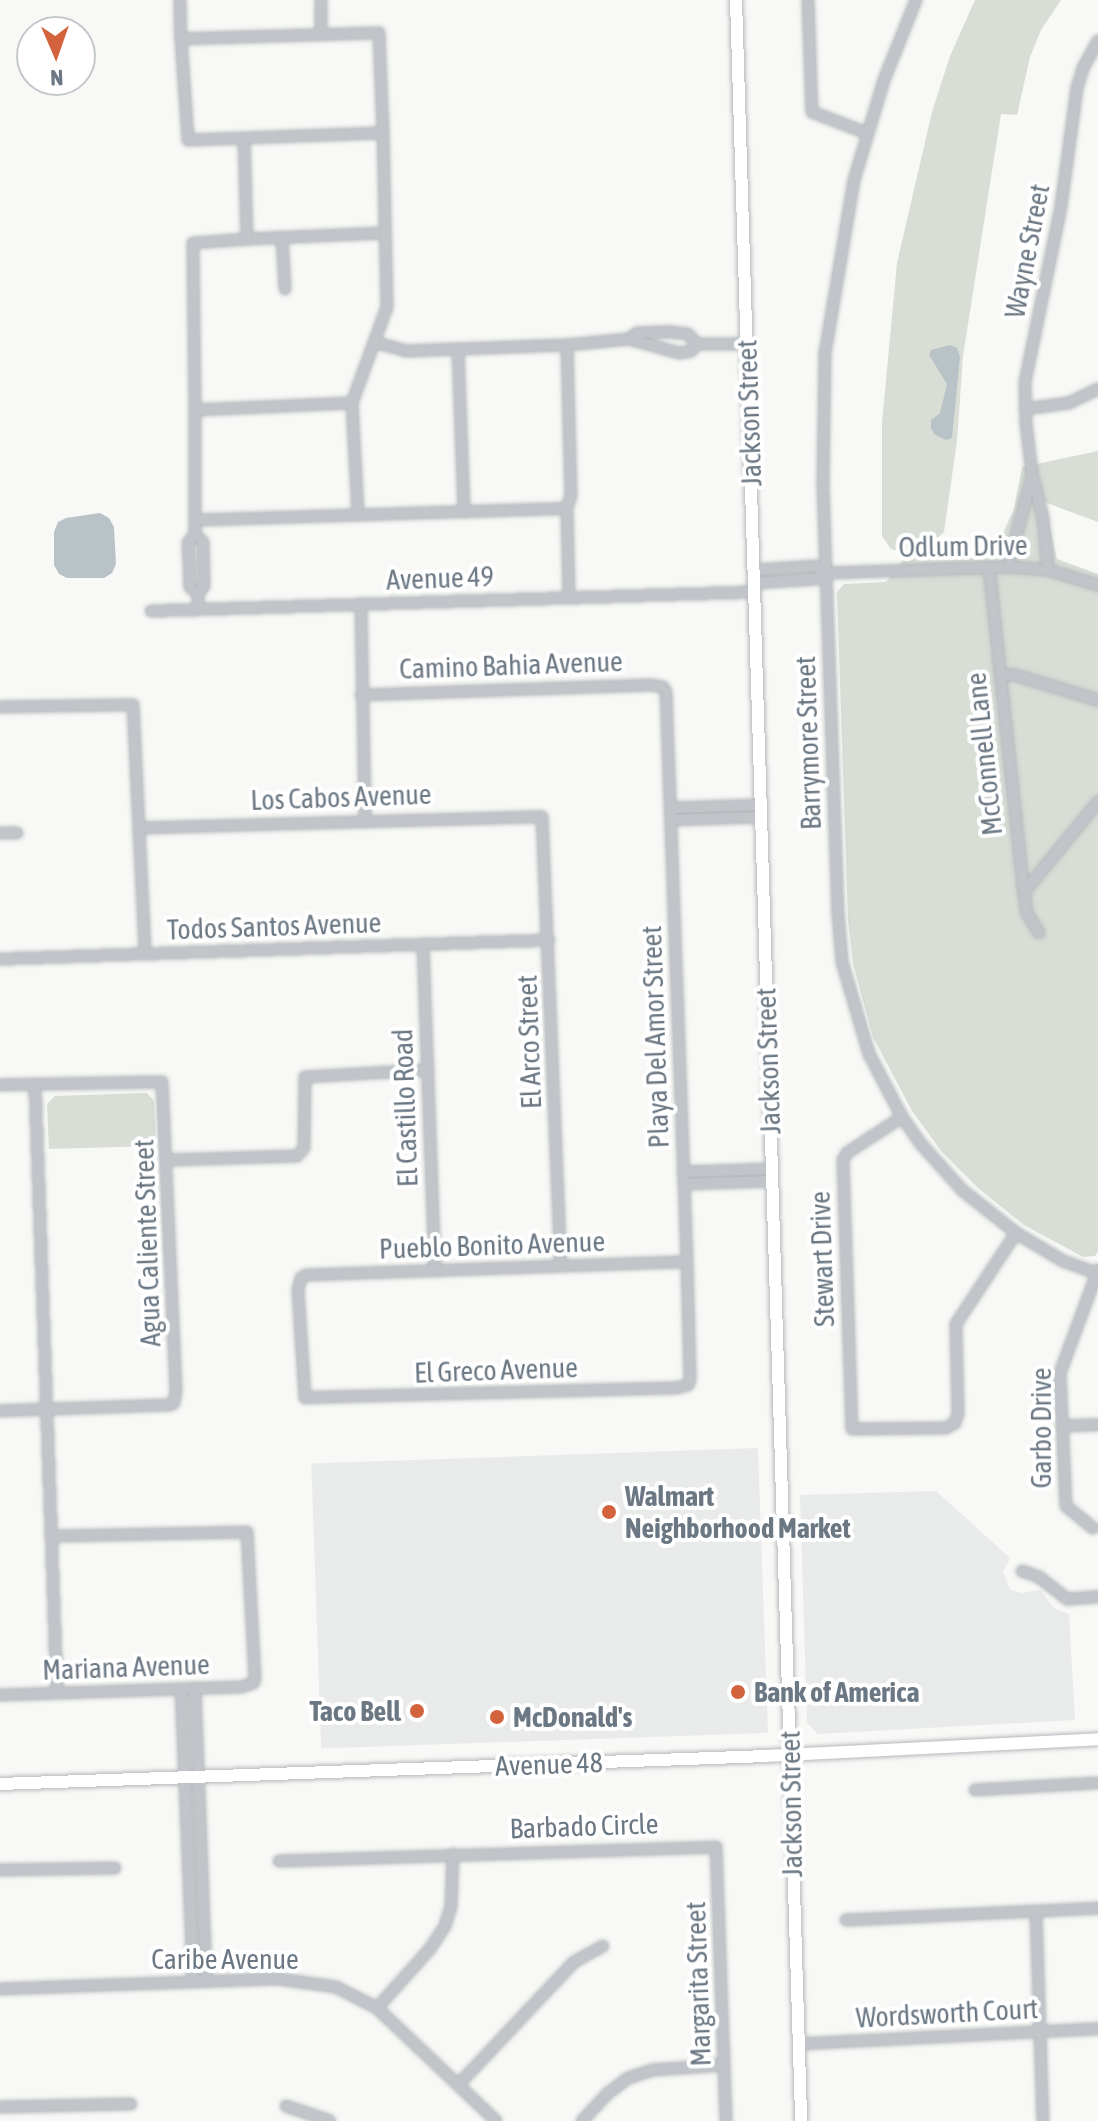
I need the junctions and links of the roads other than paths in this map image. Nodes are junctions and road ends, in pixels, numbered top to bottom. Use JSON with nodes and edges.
{"nodes":[{"id":1,"x":180,"y":0,"type":"edge"},
{"id":2,"x":321,"y":0,"type":"edge"},
{"id":3,"x":736,"y":0,"type":"edge"},
{"id":4,"x":808,"y":0,"type":"edge"},
{"id":5,"x":916,"y":0,"type":"edge"},
{"id":6,"x":321,"y":34,"type":"junction"},
{"id":7,"x":181,"y":39,"type":"junction"},
{"id":8,"x":1098,"y":41,"type":"edge"},
{"id":9,"x":383,"y":133,"type":"junction"},
{"id":10,"x":867,"y":133,"type":"junction"},
{"id":11,"x":244,"y":138,"type":"junction"},
{"id":12,"x":385,"y":233,"type":"junction"},
{"id":13,"x":282,"y":238,"type":"junction"},
{"id":14,"x":247,"y":239,"type":"junction"},
{"id":15,"x":285,"y":289,"type":"dead end"},
{"id":16,"x":666,"y":332,"type":"junction"},
{"id":17,"x":629,"y":339,"type":"junction"},
{"id":18,"x":377,"y":343,"type":"junction"},
{"id":19,"x":697,"y":344,"type":"junction"},
{"id":20,"x":747,"y":344,"type":"junction"},
{"id":21,"x":567,"y":345,"type":"junction"},
{"id":22,"x":458,"y":349,"type":"junction"},
{"id":23,"x":666,"y":349,"type":"junction"},
{"id":24,"x":1098,"y":389,"type":"edge"},
{"id":25,"x":352,"y":403,"type":"junction"},
{"id":26,"x":1025,"y":409,"type":"junction"},
{"id":27,"x":195,"y":410,"type":"junction"},
{"id":28,"x":1032,"y":474,"type":"junction"},
{"id":29,"x":567,"y":508,"type":"junction"},
{"id":30,"x":464,"y":512,"type":"junction"},
{"id":31,"x":358,"y":515,"type":"junction"},
{"id":32,"x":195,"y":520,"type":"junction"},
{"id":33,"x":195,"y":534,"type":"junction"},
{"id":34,"x":189,"y":562,"type":"junction"},
{"id":35,"x":204,"y":562,"type":"junction"},
{"id":36,"x":795,"y":567,"type":"junction"},
{"id":37,"x":989,"y":567,"type":"junction"},
{"id":38,"x":1008,"y":567,"type":"junction"},
{"id":39,"x":1048,"y":570,"type":"junction"},
{"id":40,"x":826,"y":573,"type":"junction"},
{"id":41,"x":796,"y":580,"type":"junction"},
{"id":42,"x":755,"y":581,"type":"junction"},
{"id":43,"x":1098,"y":585,"type":"edge"},
{"id":44,"x":198,"y":594,"type":"junction"},
{"id":45,"x":569,"y":597,"type":"junction"},
{"id":46,"x":361,"y":605,"type":"junction"},
{"id":47,"x":198,"y":610,"type":"junction"},
{"id":48,"x":151,"y":611,"type":"dead end"},
{"id":49,"x":1000,"y":675,"type":"junction"},
{"id":50,"x":663,"y":687,"type":"joint"},
{"id":51,"x":361,"y":695,"type":"junction"},
{"id":52,"x":1098,"y":700,"type":"edge"},
{"id":53,"x":0,"y":707,"type":"edge"},
{"id":54,"x":1098,"y":802,"type":"edge"},
{"id":55,"x":759,"y":811,"type":"junction"},
{"id":56,"x":671,"y":814,"type":"junction"},
{"id":57,"x":542,"y":817,"type":"joint"},
{"id":58,"x":365,"y":821,"type":"junction"},
{"id":59,"x":140,"y":828,"type":"junction"},
{"id":60,"x":0,"y":833,"type":"edge"},
{"id":61,"x":17,"y":833,"type":"dead end"},
{"id":62,"x":1024,"y":892,"type":"junction"},
{"id":63,"x":1039,"y":933,"type":"dead end"},
{"id":64,"x":549,"y":940,"type":"junction"},
{"id":65,"x":423,"y":944,"type":"junction"},
{"id":66,"x":145,"y":954,"type":"junction"},
{"id":67,"x":0,"y":959,"type":"edge"},
{"id":68,"x":428,"y":1070,"type":"junction"},
{"id":69,"x":35,"y":1084,"type":"junction"},
{"id":70,"x":0,"y":1085,"type":"edge"},
{"id":71,"x":902,"y":1117,"type":"junction"},
{"id":72,"x":168,"y":1160,"type":"junction"},
{"id":73,"x":683,"y":1172,"type":"junction"},
{"id":74,"x":771,"y":1175,"type":"junction"},
{"id":75,"x":684,"y":1184,"type":"junction"},
{"id":76,"x":1016,"y":1233,"type":"junction"},
{"id":77,"x":687,"y":1262,"type":"junction"},
{"id":78,"x":561,"y":1266,"type":"junction"},
{"id":79,"x":435,"y":1271,"type":"junction"},
{"id":80,"x":1097,"y":1272,"type":"edge"},
{"id":81,"x":688,"y":1385,"type":"joint"},
{"id":82,"x":305,"y":1398,"type":"joint"},
{"id":83,"x":47,"y":1410,"type":"junction"},
{"id":84,"x":0,"y":1411,"type":"edge"},
{"id":85,"x":1098,"y":1425,"type":"edge"},
{"id":86,"x":1062,"y":1426,"type":"junction"},
{"id":87,"x":1093,"y":1528,"type":"dead end"},
{"id":88,"x":51,"y":1536,"type":"junction"},
{"id":89,"x":1022,"y":1571,"type":"dead end"},
{"id":90,"x":1098,"y":1597,"type":"edge"},
{"id":91,"x":195,"y":1688,"type":"junction"},
{"id":92,"x":181,"y":1689,"type":"junction"},
{"id":93,"x":57,"y":1693,"type":"junction"},
{"id":94,"x":0,"y":1695,"type":"edge"},
{"id":95,"x":1098,"y":1739,"type":"edge"},
{"id":96,"x":790,"y":1755,"type":"junction"},
{"id":97,"x":191,"y":1777,"type":"junction"},
{"id":98,"x":1098,"y":1783,"type":"edge"},
{"id":99,"x":0,"y":1784,"type":"edge"},
{"id":100,"x":975,"y":1790,"type":"dead end"},
{"id":101,"x":716,"y":1847,"type":"joint"},
{"id":102,"x":453,"y":1854,"type":"junction"},
{"id":103,"x":279,"y":1861,"type":"dead end"},
{"id":104,"x":115,"y":1868,"type":"dead end"},
{"id":105,"x":0,"y":1870,"type":"edge"},
{"id":106,"x":1098,"y":1908,"type":"edge"},
{"id":107,"x":1036,"y":1912,"type":"junction"},
{"id":108,"x":846,"y":1920,"type":"dead end"},
{"id":109,"x":603,"y":1946,"type":"dead end"},
{"id":110,"x":193,"y":1981,"type":"junction"},
{"id":111,"x":206,"y":1981,"type":"junction"},
{"id":112,"x":0,"y":1989,"type":"edge"},
{"id":113,"x":377,"y":2008,"type":"junction"},
{"id":114,"x":1098,"y":2029,"type":"edge"},
{"id":115,"x":1038,"y":2032,"type":"junction"},
{"id":116,"x":798,"y":2044,"type":"junction"},
{"id":117,"x":724,"y":2065,"type":"junction"},
{"id":118,"x":459,"y":2084,"type":"junction"},
{"id":119,"x":131,"y":2104,"type":"dead end"},
{"id":120,"x":286,"y":2106,"type":"dead end"},
{"id":121,"x":0,"y":2107,"type":"edge"},
{"id":122,"x":330,"y":2121,"type":"edge"},
{"id":123,"x":496,"y":2121,"type":"edge"},
{"id":124,"x":582,"y":2121,"type":"edge"},
{"id":125,"x":726,"y":2121,"type":"edge"},
{"id":126,"x":801,"y":2121,"type":"edge"},
{"id":127,"x":1043,"y":2121,"type":"edge"}],
"edges":[{"from":1,"to":7,"type":"street"},
{"from":2,"to":6,"type":"street"},
{"from":3,"to":20,"type":"main road","name":"Jackson Street"},
{"from":4,"to":10,"type":"street"},
{"from":5,"to":10,"type":"street","name":"Barrymore Street"},
{"from":6,"to":7,"type":"street"},
{"from":6,"to":9,"type":"street"},
{"from":7,"to":11,"type":"street"},
{"from":8,"to":26,"type":"street","name":"Wayne Street"},
{"from":9,"to":11,"type":"street"},
{"from":9,"to":12,"type":"street"},
{"from":10,"to":40,"type":"street","name":"Barrymore Street"},
{"from":11,"to":14,"type":"street"},
{"from":12,"to":13,"type":"street"},
{"from":12,"to":18,"type":"street"},
{"from":13,"to":14,"type":"street"},
{"from":13,"to":15,"type":"street"},
{"from":14,"to":27,"type":"street"},
{"from":16,"to":17,"type":"street"},
{"from":16,"to":19,"type":"street"},
{"from":16,"to":23,"type":"street"},
{"from":17,"to":21,"type":"street"},
{"from":17,"to":23,"type":"street"},
{"from":18,"to":22,"type":"street"},
{"from":18,"to":25,"type":"street"},
{"from":19,"to":20,"type":"street"},
{"from":19,"to":23,"type":"street"},
{"from":20,"to":42,"type":"main road","name":"Jackson Street"},
{"from":21,"to":22,"type":"street"},
{"from":21,"to":29,"type":"street"},
{"from":22,"to":30,"type":"street"},
{"from":24,"to":26,"type":"street"},
{"from":25,"to":27,"type":"street"},
{"from":25,"to":31,"type":"street"},
{"from":26,"to":28,"type":"street","name":"Wayne Street"},
{"from":27,"to":32,"type":"street"},
{"from":28,"to":38,"type":"street","name":"Wayne Street"},
{"from":28,"to":39,"type":"street","name":"Wayne Street"},
{"from":29,"to":30,"type":"street"},
{"from":29,"to":45,"type":"street"},
{"from":30,"to":31,"type":"street"},
{"from":31,"to":32,"type":"street"},
{"from":32,"to":33,"type":"street"},
{"from":33,"to":34,"type":"street"},
{"from":33,"to":35,"type":"street"},
{"from":34,"to":35,"type":"street"},
{"from":34,"to":44,"type":"street"},
{"from":35,"to":44,"type":"street"},
{"from":36,"to":40,"type":"street","name":"Odlum Drive"},
{"from":36,"to":41,"type":"street"},
{"from":36,"to":42,"type":"street","name":"Odlum Drive"},
{"from":37,"to":38,"type":"street","name":"Odlum Drive"},
{"from":37,"to":40,"type":"street","name":"Odlum Drive"},
{"from":37,"to":49,"type":"street","name":"McConnell Lane"},
{"from":38,"to":39,"type":"street","name":"Odlum Drive"},
{"from":39,"to":43,"type":"street","name":"Odlum Drive"},
{"from":40,"to":41,"type":"street","name":"Odlum Drive"},
{"from":40,"to":71,"type":"street","name":"Barrymore Street"},
{"from":41,"to":42,"type":"street","name":"Odlum Drive"},
{"from":42,"to":45,"type":"street","name":"Avenue 49"},
{"from":42,"to":55,"type":"main road","name":"Jackson Street"},
{"from":44,"to":47,"type":"street"},
{"from":45,"to":46,"type":"street","name":"Avenue 49"},
{"from":46,"to":47,"type":"street","name":"Avenue 49"},
{"from":46,"to":51,"type":"street"},
{"from":47,"to":48,"type":"street","name":"Avenue 49"},
{"from":49,"to":52,"type":"street"},
{"from":49,"to":62,"type":"street","name":"McConnell Lane"},
{"from":50,"to":51,"type":"street","name":"Camino Bahia Avenue"},
{"from":50,"to":56,"type":"street","name":"Playa Del Amor Street"},
{"from":51,"to":58,"type":"street"},
{"from":53,"to":59,"type":"street"},
{"from":54,"to":62,"type":"street"},
{"from":55,"to":56,"type":"street"},
{"from":55,"to":74,"type":"main road","name":"Jackson Street"},
{"from":56,"to":73,"type":"street","name":"Playa Del Amor Street"},
{"from":57,"to":58,"type":"street","name":"Los Cabos Avenue"},
{"from":57,"to":64,"type":"street","name":"El Arco Street"},
{"from":58,"to":59,"type":"street","name":"Los Cabos Avenue"},
{"from":59,"to":66,"type":"street"},
{"from":60,"to":61,"type":"street"},
{"from":62,"to":63,"type":"street","name":"McConnell Lane"},
{"from":64,"to":65,"type":"street","name":"Todos Santos Avenue"},
{"from":64,"to":78,"type":"street","name":"El Arco Street"},
{"from":65,"to":66,"type":"street","name":"Todos Santos Avenue"},
{"from":65,"to":68,"type":"street","name":"El Castillo Road"},
{"from":66,"to":67,"type":"street","name":"Todos Santos Avenue"},
{"from":68,"to":72,"type":"street"},
{"from":68,"to":79,"type":"street","name":"El Castillo Road"},
{"from":69,"to":70,"type":"street"},
{"from":69,"to":72,"type":"street","name":"Agua Caliente Street"},
{"from":69,"to":83,"type":"street"},
{"from":71,"to":76,"type":"street","name":"Barrymore Street"},
{"from":71,"to":76,"type":"street","name":"Stewart Drive"},
{"from":72,"to":83,"type":"street","name":"Agua Caliente Street"},
{"from":73,"to":74,"type":"street"},
{"from":73,"to":75,"type":"street","name":"Playa Del Amor Street"},
{"from":74,"to":75,"type":"street"},
{"from":74,"to":96,"type":"main road","name":"Jackson Street"},
{"from":75,"to":77,"type":"street","name":"Playa Del Amor Street"},
{"from":76,"to":80,"type":"street","name":"Barrymore Street"},
{"from":77,"to":78,"type":"street","name":"Pueblo Bonito Avenue"},
{"from":77,"to":81,"type":"street","name":"Playa Del Amor Street"},
{"from":78,"to":79,"type":"street","name":"Pueblo Bonito Avenue"},
{"from":79,"to":82,"type":"street","name":"Pueblo Bonito Avenue"},
{"from":80,"to":86,"type":"street","name":"Garbo Drive"},
{"from":81,"to":82,"type":"street","name":"El Greco Avenue"},
{"from":83,"to":84,"type":"street"},
{"from":83,"to":88,"type":"street"},
{"from":85,"to":86,"type":"street"},
{"from":86,"to":87,"type":"street","name":"Garbo Drive"},
{"from":88,"to":91,"type":"street","name":"Mariana Avenue"},
{"from":88,"to":93,"type":"street"},
{"from":89,"to":90,"type":"street"},
{"from":91,"to":92,"type":"street","name":"Mariana Avenue"},
{"from":91,"to":97,"type":"street"},
{"from":92,"to":93,"type":"street","name":"Mariana Avenue"},
{"from":92,"to":97,"type":"street"},
{"from":93,"to":94,"type":"street","name":"Mariana Avenue"},
{"from":95,"to":96,"type":"main road","name":"Avenue 48"},
{"from":96,"to":97,"type":"main road","name":"Avenue 48"},
{"from":96,"to":116,"type":"main road","name":"Jackson Street"},
{"from":97,"to":99,"type":"main road","name":"Avenue 48"},
{"from":97,"to":110,"type":"street"},
{"from":97,"to":111,"type":"street"},
{"from":98,"to":100,"type":"street"},
{"from":101,"to":102,"type":"street","name":"Barbado Circle"},
{"from":101,"to":117,"type":"street","name":"Margarita Street"},
{"from":102,"to":103,"type":"street","name":"Barbado Circle"},
{"from":102,"to":113,"type":"street"},
{"from":104,"to":105,"type":"street"},
{"from":106,"to":107,"type":"street"},
{"from":107,"to":108,"type":"street"},
{"from":107,"to":115,"type":"street"},
{"from":109,"to":118,"type":"street"},
{"from":110,"to":111,"type":"street","name":"Caribe Avenue"},
{"from":110,"to":112,"type":"street","name":"Caribe Avenue"},
{"from":111,"to":113,"type":"street","name":"Caribe Avenue"},
{"from":113,"to":118,"type":"street","name":"Caribe Avenue"},
{"from":114,"to":115,"type":"street","name":"Wordsworth Court"},
{"from":115,"to":116,"type":"street","name":"Wordsworth Court"},
{"from":115,"to":127,"type":"street"},
{"from":116,"to":126,"type":"main road","name":"Jackson Street"},
{"from":117,"to":124,"type":"street"},
{"from":117,"to":125,"type":"street","name":"Margarita Street"},
{"from":118,"to":123,"type":"street","name":"Caribe Avenue"},
{"from":119,"to":121,"type":"street"},
{"from":120,"to":122,"type":"street"}]}
